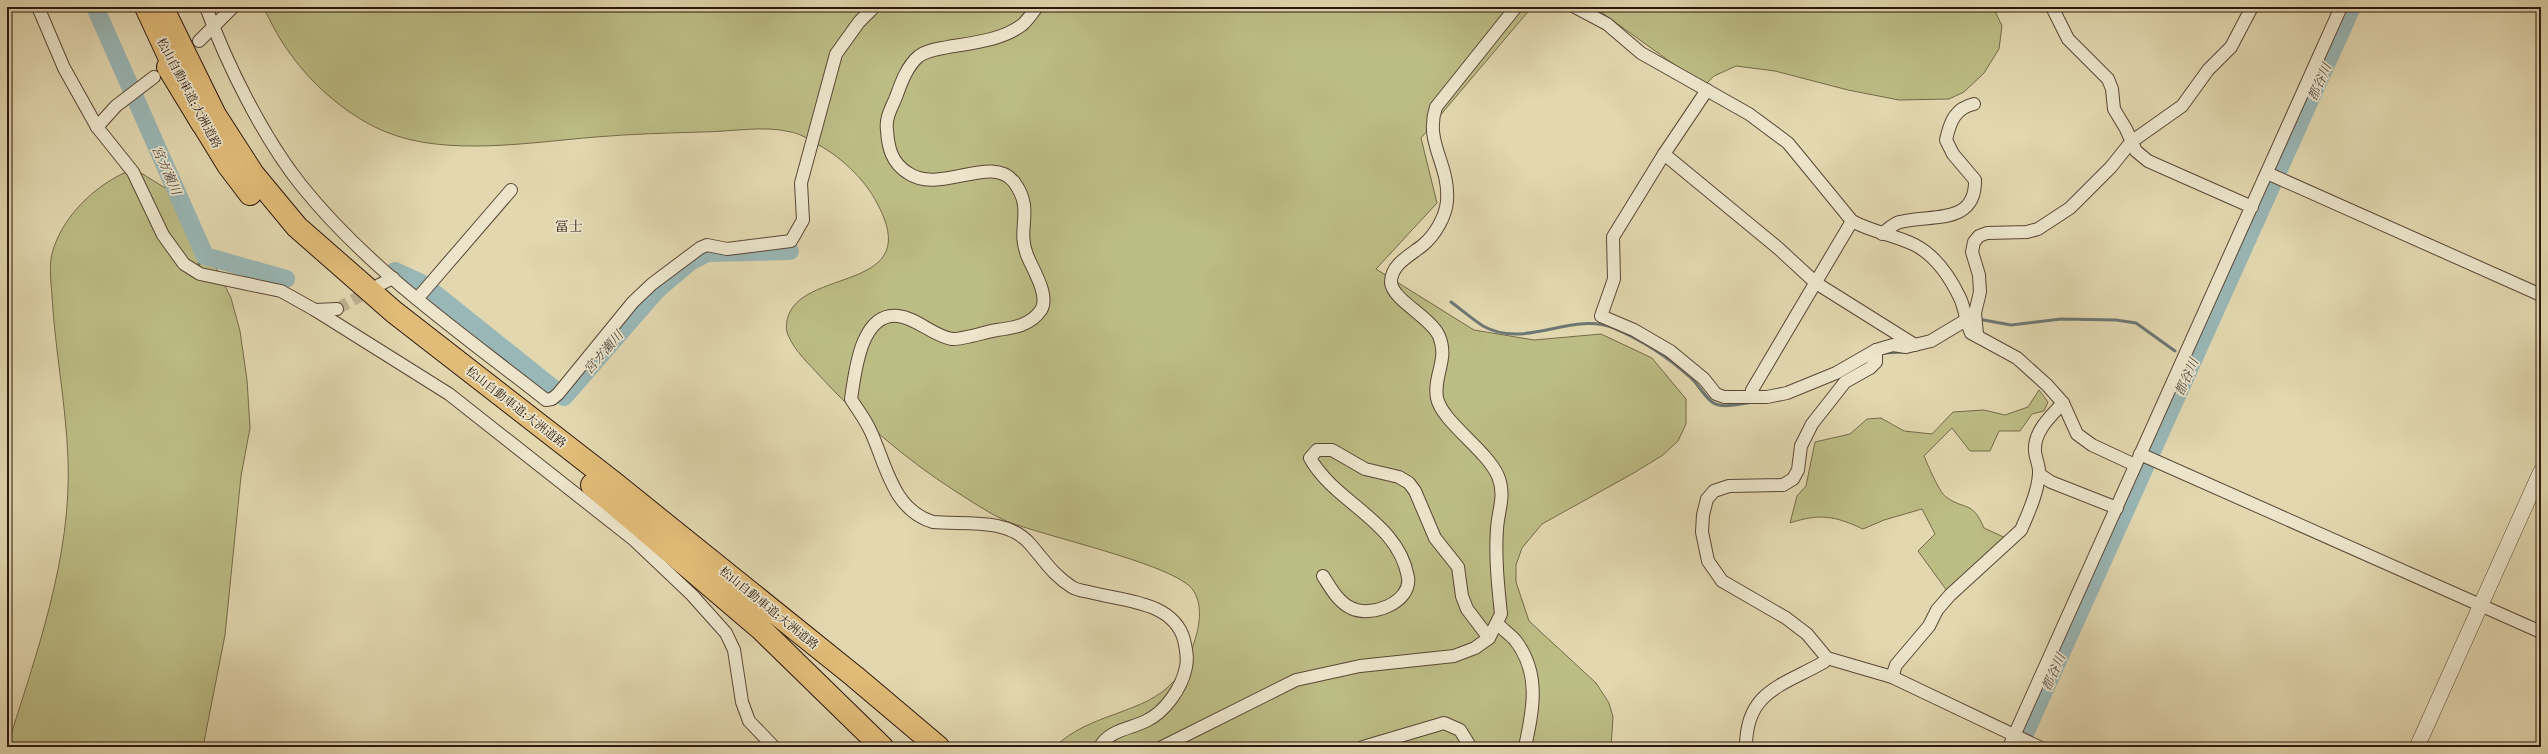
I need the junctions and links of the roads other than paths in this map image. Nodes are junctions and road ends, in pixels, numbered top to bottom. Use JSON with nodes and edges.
{"nodes":[{"id":1,"x":38,"y":7,"type":"edge"},
{"id":2,"x":138,"y":7,"type":"edge"},
{"id":3,"x":146,"y":7,"type":"edge"},
{"id":4,"x":162,"y":7,"type":"edge"},
{"id":5,"x":173,"y":7,"type":"edge"},
{"id":6,"x":206,"y":7,"type":"edge"},
{"id":7,"x":233,"y":7,"type":"edge"},
{"id":8,"x":874,"y":7,"type":"edge"},
{"id":9,"x":1037,"y":7,"type":"edge"},
{"id":10,"x":1516,"y":7,"type":"edge"},
{"id":11,"x":1575,"y":7,"type":"edge"},
{"id":12,"x":2052,"y":7,"type":"edge"},
{"id":13,"x":2252,"y":7,"type":"edge"},
{"id":14,"x":2341,"y":7,"type":"edge"},
{"id":15,"x":213,"y":26,"type":"junction"},
{"id":16,"x":199,"y":41,"type":"dead end"},
{"id":17,"x":154,"y":77,"type":"dead end"},
{"id":18,"x":1707,"y":90,"type":"junction"},
{"id":19,"x":1974,"y":104,"type":"dead end"},
{"id":20,"x":202,"y":123,"type":"junction"},
{"id":21,"x":97,"y":127,"type":"junction"},
{"id":22,"x":2131,"y":142,"type":"junction"},
{"id":23,"x":1664,"y":154,"type":"junction"},
{"id":24,"x":240,"y":155,"type":"junction"},
{"id":25,"x":2272,"y":175,"type":"junction"},
{"id":26,"x":511,"y":190,"type":"dead end"},
{"id":27,"x":2252,"y":207,"type":"junction"},
{"id":28,"x":1852,"y":221,"type":"junction"},
{"id":29,"x":1882,"y":234,"type":"junction"},
{"id":30,"x":393,"y":278,"type":"junction"},
{"id":31,"x":1816,"y":283,"type":"junction"},
{"id":32,"x":379,"y":285,"type":"tunnel mouth"},
{"id":33,"x":2541,"y":295,"type":"edge"},
{"id":34,"x":417,"y":299,"type":"junction"},
{"id":35,"x":337,"y":309,"type":"tunnel mouth"},
{"id":36,"x":315,"y":310,"type":"junction"},
{"id":37,"x":1966,"y":320,"type":"junction"},
{"id":38,"x":1977,"y":334,"type":"junction"},
{"id":39,"x":1915,"y":345,"type":"junction"},
{"id":40,"x":1877,"y":354,"type":"junction"},
{"id":41,"x":1751,"y":397,"type":"junction"},
{"id":42,"x":2063,"y":404,"type":"junction"},
{"id":43,"x":2143,"y":459,"type":"junction"},
{"id":44,"x":2541,"y":471,"type":"edge"},
{"id":45,"x":2039,"y":474,"type":"junction"},
{"id":46,"x":2116,"y":508,"type":"junction"},
{"id":47,"x":1323,"y":576,"type":"dead end"},
{"id":48,"x":2480,"y":605,"type":"junction"},
{"id":49,"x":1497,"y":623,"type":"junction"},
{"id":50,"x":2541,"y":632,"type":"edge"},
{"id":51,"x":1489,"y":638,"type":"junction"},
{"id":52,"x":1828,"y":658,"type":"junction"},
{"id":53,"x":1892,"y":678,"type":"junction"},
{"id":54,"x":2017,"y":741,"type":"edge"},
{"id":55,"x":774,"y":747,"type":"edge"},
{"id":56,"x":882,"y":747,"type":"edge"},
{"id":57,"x":938,"y":747,"type":"edge"},
{"id":58,"x":1100,"y":747,"type":"edge"},
{"id":59,"x":1162,"y":747,"type":"edge"},
{"id":60,"x":1363,"y":747,"type":"edge"},
{"id":61,"x":1465,"y":747,"type":"edge"},
{"id":62,"x":1525,"y":747,"type":"edge"},
{"id":63,"x":1746,"y":747,"type":"edge"},
{"id":64,"x":2038,"y":747,"type":"edge"},
{"id":65,"x":2417,"y":747,"type":"edge"}],
"edges":[{"from":1,"to":21,"type":"street"},
{"from":2,"to":20,"type":"highway"},
{"from":3,"to":20,"type":"highway","name":"松山自動車道;大洲道路"},
{"from":4,"to":24,"type":"highway","name":"松山自動車道;大洲道路"},
{"from":5,"to":24,"type":"highway"},
{"from":6,"to":15,"type":"street"},
{"from":7,"to":15,"type":"street"},
{"from":8,"to":34,"type":"street"},
{"from":9,"to":58,"type":"street"},
{"from":10,"to":49,"type":"street"},
{"from":11,"to":18,"type":"street"},
{"from":12,"to":22,"type":"street"},
{"from":13,"to":22,"type":"street"},
{"from":14,"to":25,"type":"street"},
{"from":15,"to":16,"type":"street"},
{"from":15,"to":30,"type":"street"},
{"from":17,"to":21,"type":"street"},
{"from":18,"to":23,"type":"street"},
{"from":18,"to":28,"type":"street"},
{"from":19,"to":29,"type":"street"},
{"from":20,"to":56,"type":"highway","name":"松山自動車道;大洲道路"},
{"from":21,"to":36,"type":"street"},
{"from":22,"to":27,"type":"street"},
{"from":22,"to":38,"type":"street"},
{"from":23,"to":31,"type":"street"},
{"from":23,"to":41,"type":"street"},
{"from":24,"to":57,"type":"highway","name":"松山自動車道;大洲道路"},
{"from":25,"to":27,"type":"street"},
{"from":25,"to":33,"type":"street"},
{"from":26,"to":34,"type":"street"},
{"from":27,"to":43,"type":"street"},
{"from":28,"to":29,"type":"street"},
{"from":28,"to":31,"type":"street"},
{"from":29,"to":37,"type":"street"},
{"from":30,"to":32,"type":"street"},
{"from":30,"to":34,"type":"street"},
{"from":31,"to":39,"type":"street"},
{"from":31,"to":41,"type":"street"},
{"from":35,"to":36,"type":"street"},
{"from":36,"to":55,"type":"street"},
{"from":37,"to":38,"type":"street"},
{"from":37,"to":39,"type":"street"},
{"from":38,"to":42,"type":"street"},
{"from":39,"to":40,"type":"street"},
{"from":40,"to":41,"type":"street"},
{"from":40,"to":52,"type":"street"},
{"from":42,"to":43,"type":"street"},
{"from":42,"to":45,"type":"street"},
{"from":43,"to":46,"type":"street"},
{"from":43,"to":48,"type":"street"},
{"from":44,"to":48,"type":"street"},
{"from":45,"to":46,"type":"street"},
{"from":45,"to":53,"type":"street"},
{"from":46,"to":54,"type":"street"},
{"from":47,"to":51,"type":"street"},
{"from":48,"to":50,"type":"street"},
{"from":48,"to":65,"type":"street"},
{"from":49,"to":51,"type":"street"},
{"from":49,"to":62,"type":"street"},
{"from":51,"to":59,"type":"street"},
{"from":52,"to":53,"type":"street"},
{"from":52,"to":63,"type":"street"},
{"from":53,"to":54,"type":"street"},
{"from":54,"to":64,"type":"street"},
{"from":60,"to":61,"type":"street"}]}
